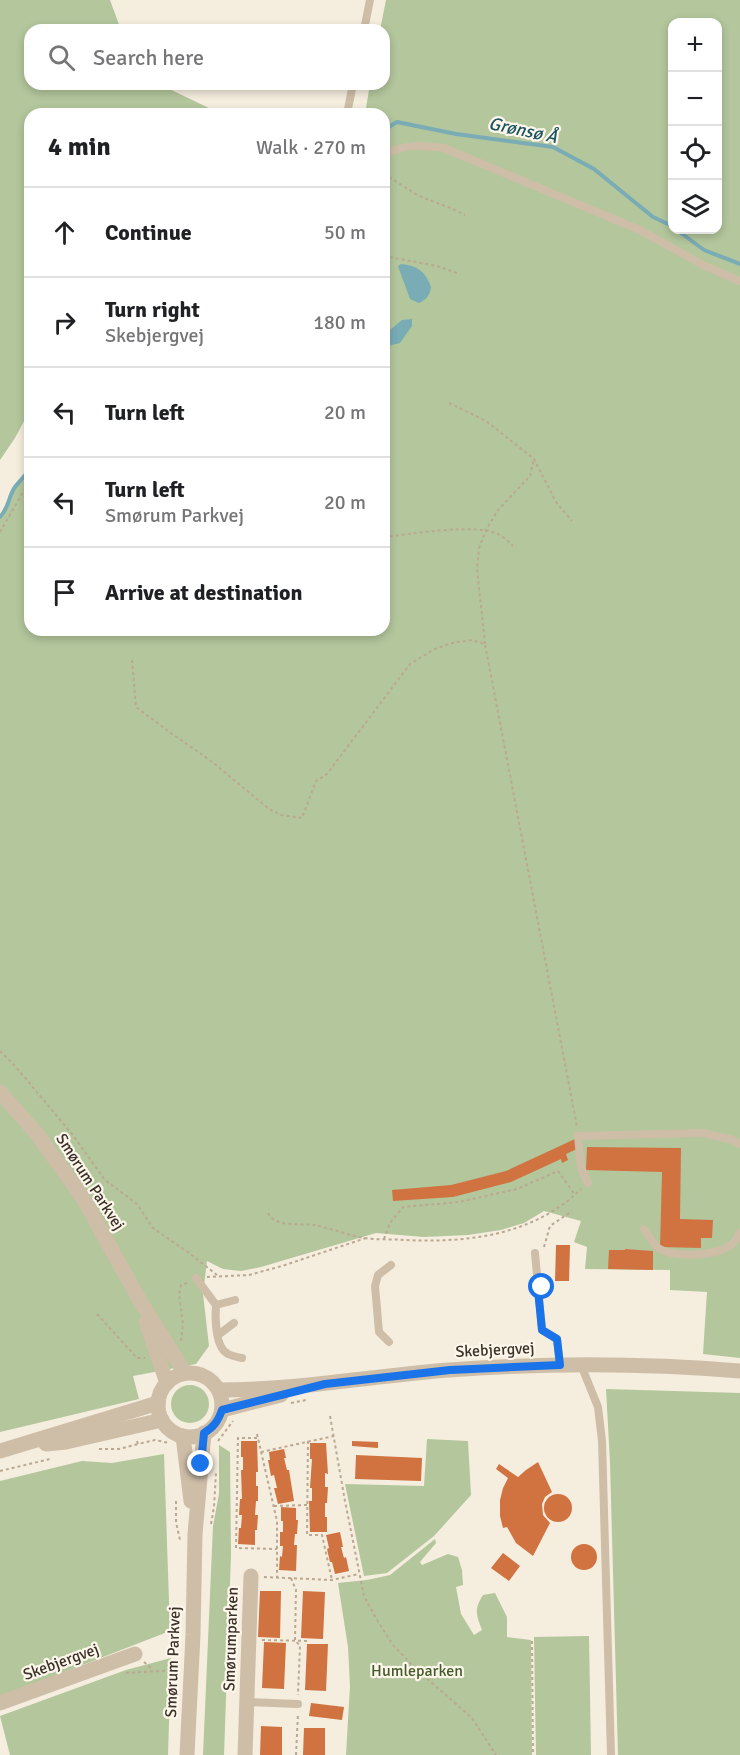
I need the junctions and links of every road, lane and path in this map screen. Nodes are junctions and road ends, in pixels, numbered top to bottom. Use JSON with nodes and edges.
{"nodes":[{"id":1,"x":370,"y":0,"type":"edge"},
{"id":2,"x":365,"y":24,"type":"edge"},
{"id":3,"x":352,"y":90,"type":"edge"},
{"id":4,"x":348,"y":108,"type":"edge"},
{"id":5,"x":390,"y":152,"type":"edge"},
{"id":6,"x":390,"y":178,"type":"edge"},
{"id":7,"x":465,"y":215,"type":"dead end"},
{"id":8,"x":390,"y":257,"type":"edge"},
{"id":9,"x":460,"y":274,"type":"dead end"},
{"id":10,"x":740,"y":282,"type":"edge"},
{"id":11,"x":449,"y":403,"type":"dead end"},
{"id":12,"x":534,"y":459,"type":"junction"},
{"id":13,"x":24,"y":490,"type":"edge"},
{"id":14,"x":572,"y":521,"type":"dead end"},
{"id":15,"x":486,"y":530,"type":"junction"},
{"id":16,"x":0,"y":532,"type":"edge"},
{"id":17,"x":390,"y":536,"type":"edge"},
{"id":18,"x":513,"y":546,"type":"dead end"},
{"id":19,"x":485,"y":644,"type":"junction"},
{"id":20,"x":132,"y":660,"type":"dead end"},
{"id":21,"x":0,"y":1051,"type":"edge"},
{"id":22,"x":0,"y":1092,"type":"edge"},
{"id":23,"x":578,"y":1136,"type":"junction"},
{"id":24,"x":740,"y":1144,"type":"edge"},
{"id":25,"x":588,"y":1183,"type":"joint"},
{"id":26,"x":575,"y":1195,"type":"junction"},
{"id":27,"x":572,"y":1210,"type":"dead end"},
{"id":28,"x":268,"y":1213,"type":"dead end"},
{"id":29,"x":644,"y":1228,"type":"dead end"},
{"id":30,"x":740,"y":1233,"type":"edge"},
{"id":31,"x":384,"y":1239,"type":"junction"},
{"id":32,"x":535,"y":1253,"type":"dead end"},
{"id":33,"x":544,"y":1257,"type":"dead end"},
{"id":34,"x":391,"y":1265,"type":"dead end"},
{"id":35,"x":217,"y":1275,"type":"dead end"},
{"id":36,"x":196,"y":1278,"type":"dead end"},
{"id":37,"x":139,"y":1299,"type":"junction"},
{"id":38,"x":235,"y":1300,"type":"dead end"},
{"id":39,"x":216,"y":1305,"type":"junction"},
{"id":40,"x":234,"y":1323,"type":"dead end"},
{"id":41,"x":218,"y":1335,"type":"junction"},
{"id":42,"x":389,"y":1342,"type":"dead end"},
{"id":43,"x":240,"y":1355,"type":"dead end"},
{"id":44,"x":560,"y":1365,"type":"junction"},
{"id":45,"x":581,"y":1365,"type":"junction"},
{"id":46,"x":740,"y":1371,"type":"edge"},
{"id":47,"x":185,"y":1373,"type":"junction"},
{"id":48,"x":166,"y":1383,"type":"junction"},
{"id":49,"x":325,"y":1384,"type":"junction"},
{"id":50,"x":219,"y":1390,"type":"junction"},
{"id":51,"x":307,"y":1400,"type":"dead end"},
{"id":52,"x":158,"y":1403,"type":"junction"},
{"id":53,"x":286,"y":1403,"type":"dead end"},
{"id":54,"x":222,"y":1410,"type":"junction"},
{"id":55,"x":330,"y":1416,"type":"dead end"},
{"id":56,"x":236,"y":1417,"type":"dead end"},
{"id":57,"x":162,"y":1420,"type":"junction"},
{"id":58,"x":133,"y":1426,"type":"junction"},
{"id":59,"x":334,"y":1436,"type":"junction"},
{"id":60,"x":211,"y":1438,"type":"junction"},
{"id":61,"x":177,"y":1439,"type":"junction"},
{"id":62,"x":308,"y":1441,"type":"junction"},
{"id":63,"x":19,"y":1447,"type":"junction"},
{"id":64,"x":0,"y":1451,"type":"edge"},
{"id":65,"x":261,"y":1452,"type":"junction"},
{"id":66,"x":176,"y":1497,"type":"dead end"},
{"id":67,"x":307,"y":1505,"type":"junction"},
{"id":68,"x":273,"y":1506,"type":"junction"},
{"id":69,"x":195,"y":1534,"type":"junction"},
{"id":70,"x":182,"y":1547,"type":"dead end"},
{"id":71,"x":277,"y":1549,"type":"junction"},
{"id":72,"x":359,"y":1574,"type":"junction"},
{"id":73,"x":251,"y":1576,"type":"joint"},
{"id":74,"x":277,"y":1578,"type":"junction"},
{"id":75,"x":291,"y":1578,"type":"junction"},
{"id":76,"x":332,"y":1580,"type":"junction"},
{"id":77,"x":249,"y":1640,"type":"junction"},
{"id":78,"x":295,"y":1641,"type":"junction"},
{"id":79,"x":310,"y":1641,"type":"dead end"},
{"id":80,"x":532,"y":1641,"type":"dead end"},
{"id":81,"x":135,"y":1654,"type":"dead end"},
{"id":82,"x":107,"y":1664,"type":"junction"},
{"id":83,"x":191,"y":1669,"type":"junction"},
{"id":84,"x":247,"y":1702,"type":"junction"},
{"id":85,"x":0,"y":1703,"type":"edge"},
{"id":86,"x":298,"y":1704,"type":"junction"},
{"id":87,"x":187,"y":1755,"type":"edge"},
{"id":88,"x":245,"y":1755,"type":"edge"},
{"id":89,"x":296,"y":1755,"type":"edge"},
{"id":90,"x":496,"y":1755,"type":"edge"},
{"id":91,"x":533,"y":1755,"type":"edge"},
{"id":92,"x":612,"y":1755,"type":"edge"}],
"edges":[{"from":1,"to":2,"type":"lane"},
{"from":3,"to":4,"type":"lane"},
{"from":5,"to":10,"type":"lane"},
{"from":6,"to":7,"type":"path"},
{"from":8,"to":9,"type":"path"},
{"from":11,"to":12,"type":"path"},
{"from":12,"to":14,"type":"path"},
{"from":12,"to":15,"type":"path"},
{"from":13,"to":16,"type":"path"},
{"from":15,"to":17,"type":"path"},
{"from":15,"to":18,"type":"path"},
{"from":15,"to":19,"type":"path"},
{"from":19,"to":20,"type":"path"},
{"from":19,"to":23,"type":"path"},
{"from":21,"to":35,"type":"path"},
{"from":22,"to":37,"type":"street","name":"Smørum Parkvej"},
{"from":23,"to":24,"type":"lane"},
{"from":23,"to":25,"type":"lane"},
{"from":25,"to":26,"type":"path"},
{"from":26,"to":31,"type":"path"},
{"from":26,"to":31,"type":"path"},
{"from":27,"to":33,"type":"path"},
{"from":28,"to":31,"type":"path"},
{"from":29,"to":30,"type":"lane"},
{"from":32,"to":44,"type":"lane"},
{"from":34,"to":42,"type":"lane"},
{"from":36,"to":39,"type":"lane"},
{"from":37,"to":47,"type":"street","name":"Smørum Parkvej"},
{"from":37,"to":48,"type":"street","name":"Smørum Parkvej"},
{"from":38,"to":39,"type":"lane"},
{"from":39,"to":41,"type":"lane"},
{"from":40,"to":41,"type":"lane"},
{"from":41,"to":43,"type":"lane"},
{"from":44,"to":45,"type":"street","name":"Skebjergvej"},
{"from":44,"to":49,"type":"street","name":"Skebjergvej"},
{"from":45,"to":46,"type":"street","name":"Skebjergvej"},
{"from":45,"to":92,"type":"lane"},
{"from":47,"to":48,"type":"street"},
{"from":47,"to":50,"type":"street"},
{"from":48,"to":52,"type":"street"},
{"from":49,"to":50,"type":"street","name":"Skebjergvej"},
{"from":49,"to":54,"type":"street","name":"Skebjergvej"},
{"from":50,"to":54,"type":"street"},
{"from":51,"to":53,"type":"path"},
{"from":52,"to":57,"type":"street"},
{"from":52,"to":63,"type":"street"},
{"from":54,"to":60,"type":"street"},
{"from":55,"to":59,"type":"path"},
{"from":56,"to":60,"type":"path"},
{"from":57,"to":58,"type":"street"},
{"from":57,"to":61,"type":"street"},
{"from":58,"to":61,"type":"path"},
{"from":58,"to":63,"type":"street"},
{"from":59,"to":62,"type":"path"},
{"from":59,"to":72,"type":"path"},
{"from":60,"to":61,"type":"street"},
{"from":60,"to":69,"type":"street","name":"Smørum Parkvej"},
{"from":61,"to":69,"type":"street","name":"Smørum Parkvej"},
{"from":62,"to":65,"type":"path"},
{"from":62,"to":67,"type":"path"},
{"from":63,"to":64,"type":"street"},
{"from":65,"to":68,"type":"path"},
{"from":65,"to":71,"type":"path"},
{"from":66,"to":70,"type":"path"},
{"from":67,"to":68,"type":"path"},
{"from":67,"to":76,"type":"path"},
{"from":68,"to":71,"type":"path"},
{"from":69,"to":83,"type":"street","name":"Smørum Parkvej"},
{"from":71,"to":74,"type":"path"},
{"from":72,"to":76,"type":"path"},
{"from":72,"to":90,"type":"path"},
{"from":73,"to":74,"type":"path"},
{"from":73,"to":77,"type":"street","name":"Smørumparken"},
{"from":74,"to":75,"type":"path"},
{"from":75,"to":76,"type":"path"},
{"from":75,"to":78,"type":"path"},
{"from":77,"to":78,"type":"path"},
{"from":77,"to":84,"type":"street","name":"Smørumparken"},
{"from":78,"to":79,"type":"path"},
{"from":78,"to":86,"type":"path"},
{"from":80,"to":91,"type":"path"},
{"from":81,"to":82,"type":"street","name":"Skebjergvej"},
{"from":82,"to":83,"type":"path"},
{"from":82,"to":85,"type":"street","name":"Skebjergvej"},
{"from":83,"to":87,"type":"street","name":"Smørum Parkvej"},
{"from":84,"to":86,"type":"lane","name":"Smørumparken"},
{"from":84,"to":88,"type":"street","name":"Smørumparken"},
{"from":86,"to":89,"type":"path"}]}
